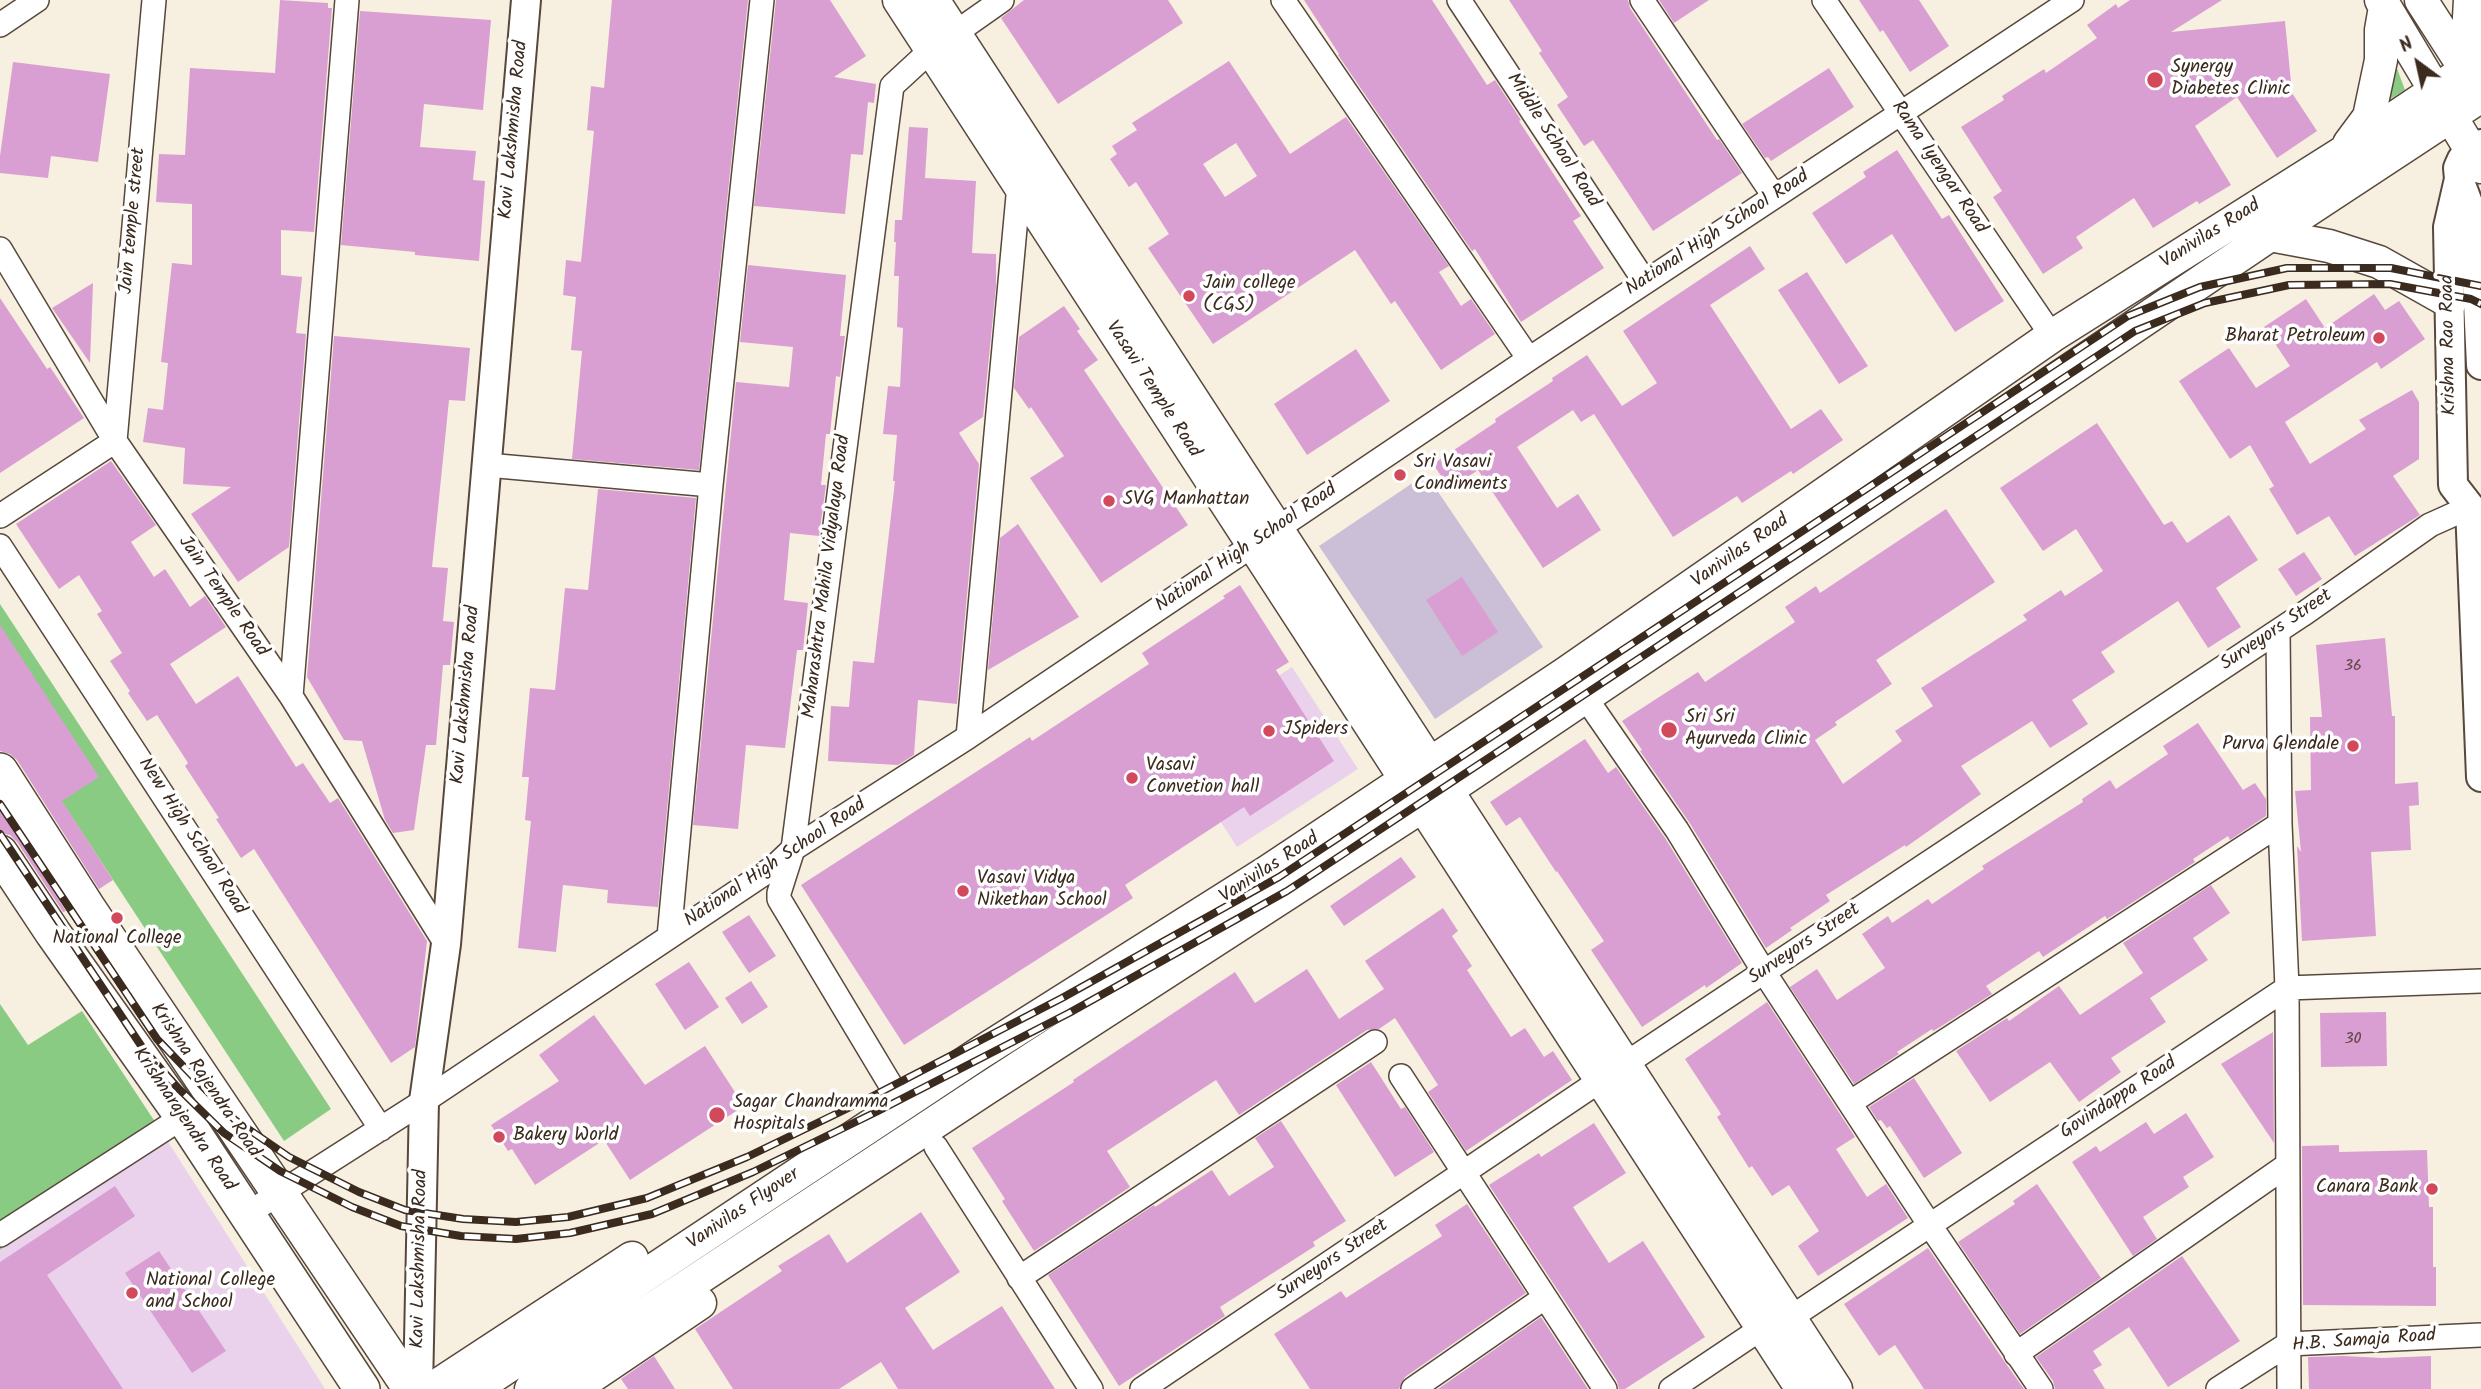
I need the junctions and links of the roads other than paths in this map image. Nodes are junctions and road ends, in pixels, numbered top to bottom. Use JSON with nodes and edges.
{"nodes":[{"id":1,"x":37,"y":0,"type":"edge"},
{"id":2,"x":154,"y":0,"type":"edge"},
{"id":3,"x":347,"y":0,"type":"edge"},
{"id":4,"x":526,"y":0,"type":"edge"},
{"id":5,"x":762,"y":0,"type":"edge"},
{"id":6,"x":899,"y":0,"type":"edge"},
{"id":7,"x":933,"y":0,"type":"edge"},
{"id":8,"x":1002,"y":0,"type":"edge"},
{"id":9,"x":1283,"y":0,"type":"edge"},
{"id":10,"x":1459,"y":0,"type":"edge"},
{"id":11,"x":1642,"y":0,"type":"edge"},
{"id":12,"x":1824,"y":0,"type":"edge"},
{"id":13,"x":2072,"y":0,"type":"edge"},
{"id":14,"x":2421,"y":0,"type":"edge"},
{"id":15,"x":2383,"y":3,"type":"edge"},
{"id":16,"x":2473,"y":8,"type":"edge"},
{"id":17,"x":0,"y":25,"type":"edge"},
{"id":18,"x":943,"y":41,"type":"junction"},
{"id":19,"x":2476,"y":84,"type":"edge"},
{"id":20,"x":2442,"y":104,"type":"junction"},
{"id":21,"x":1900,"y":113,"type":"junction"},
{"id":22,"x":2342,"y":153,"type":"junction"},
{"id":23,"x":2473,"y":160,"type":"edge"},
{"id":24,"x":1019,"y":185,"type":"junction"},
{"id":25,"x":1774,"y":196,"type":"junction"},
{"id":26,"x":2270,"y":236,"type":"junction"},
{"id":27,"x":0,"y":249,"type":"edge"},
{"id":28,"x":1645,"y":282,"type":"junction"},
{"id":29,"x":2450,"y":302,"type":"junction"},
{"id":30,"x":1123,"y":318,"type":"junction"},
{"id":31,"x":2052,"y":336,"type":"junction"},
{"id":32,"x":1529,"y":359,"type":"junction"},
{"id":33,"x":2481,"y":365,"type":"edge"},
{"id":34,"x":115,"y":441,"type":"junction"},
{"id":35,"x":487,"y":465,"type":"junction"},
{"id":36,"x":711,"y":485,"type":"junction"},
{"id":37,"x":2475,"y":499,"type":"edge"},
{"id":38,"x":0,"y":516,"type":"edge"},
{"id":39,"x":1265,"y":537,"type":"junction"},
{"id":40,"x":0,"y":545,"type":"edge"},
{"id":41,"x":2278,"y":631,"type":"junction"},
{"id":42,"x":291,"y":696,"type":"junction"},
{"id":43,"x":1586,"y":697,"type":"junction"},
{"id":44,"x":968,"y":737,"type":"junction"},
{"id":45,"x":0,"y":771,"type":"edge"},
{"id":46,"x":1417,"y":771,"type":"junction"},
{"id":47,"x":2481,"y":777,"type":"edge"},
{"id":48,"x":1435,"y":798,"type":"junction"},
{"id":49,"x":2280,"y":824,"type":"junction"},
{"id":50,"x":793,"y":849,"type":"junction"},
{"id":51,"x":0,"y":853,"type":"edge"},
{"id":52,"x":669,"y":937,"type":"junction"},
{"id":53,"x":446,"y":944,"type":"junction"},
{"id":54,"x":1765,"y":972,"type":"junction"},
{"id":55,"x":2481,"y":981,"type":"edge"},
{"id":56,"x":2287,"y":988,"type":"junction"},
{"id":57,"x":1014,"y":1033,"type":"junction"},
{"id":58,"x":1374,"y":1042,"type":"dead end"},
{"id":59,"x":1044,"y":1051,"type":"junction"},
{"id":60,"x":1613,"y":1072,"type":"junction"},
{"id":61,"x":1401,"y":1076,"type":"dead end"},
{"id":62,"x":893,"y":1089,"type":"junction"},
{"id":63,"x":424,"y":1101,"type":"junction"},
{"id":64,"x":1850,"y":1102,"type":"junction"},
{"id":65,"x":183,"y":1117,"type":"junction"},
{"id":66,"x":381,"y":1129,"type":"junction"},
{"id":67,"x":936,"y":1147,"type":"junction"},
{"id":68,"x":2286,"y":1166,"type":"junction"},
{"id":69,"x":1464,"y":1173,"type":"junction"},
{"id":70,"x":280,"y":1193,"type":"junction"},
{"id":71,"x":247,"y":1214,"type":"junction"},
{"id":72,"x":1929,"y":1224,"type":"junction"},
{"id":73,"x":0,"y":1236,"type":"edge"},
{"id":74,"x":1019,"y":1278,"type":"junction"},
{"id":75,"x":1544,"y":1298,"type":"junction"},
{"id":76,"x":1776,"y":1323,"type":"junction"},
{"id":77,"x":2481,"y":1335,"type":"edge"},
{"id":78,"x":2288,"y":1344,"type":"junction"},
{"id":79,"x":2015,"y":1354,"type":"junction"},
{"id":80,"x":362,"y":1389,"type":"edge"},
{"id":81,"x":411,"y":1389,"type":"edge"},
{"id":82,"x":418,"y":1389,"type":"edge"},
{"id":83,"x":432,"y":1389,"type":"edge"},
{"id":84,"x":474,"y":1389,"type":"edge"},
{"id":85,"x":531,"y":1389,"type":"edge"},
{"id":86,"x":573,"y":1389,"type":"edge"},
{"id":87,"x":1091,"y":1389,"type":"edge"},
{"id":88,"x":1142,"y":1389,"type":"edge"},
{"id":89,"x":1413,"y":1389,"type":"edge"},
{"id":90,"x":1605,"y":1389,"type":"edge"},
{"id":91,"x":1671,"y":1389,"type":"edge"},
{"id":92,"x":1802,"y":1389,"type":"edge"},
{"id":93,"x":1836,"y":1389,"type":"edge"},
{"id":94,"x":2042,"y":1389,"type":"edge"},
{"id":95,"x":2218,"y":1389,"type":"edge"},
{"id":96,"x":2288,"y":1389,"type":"edge"}],
"edges":[{"from":1,"to":17,"type":"street"},
{"from":2,"to":34,"type":"street","name":"Jain temple street"},
{"from":3,"to":42,"type":"street"},
{"from":4,"to":35,"type":"street","name":"Kavi Lakshmisha Road"},
{"from":5,"to":36,"type":"street"},
{"from":6,"to":18,"type":"main road","name":"Vasavi Temple Road"},
{"from":7,"to":18,"type":"main road","name":"Vasavi Temple Road"},
{"from":8,"to":18,"type":"street","name":"Maharashtra Mahila Vidyalaya Road"},
{"from":9,"to":32,"type":"street"},
{"from":10,"to":28,"type":"street","name":"Middle School Road"},
{"from":11,"to":25,"type":"street"},
{"from":12,"to":21,"type":"street","name":"Rama Iyengar Road"},
{"from":13,"to":21,"type":"street","name":"National High School Road"},
{"from":14,"to":19,"type":"main road"},
{"from":15,"to":20,"type":"main road"},
{"from":15,"to":22,"type":"main road"},
{"from":16,"to":19,"type":"main road"},
{"from":18,"to":24,"type":"main road","name":"Vasavi Temple Road"},
{"from":18,"to":30,"type":"main road","name":"Vasavi Temple Road"},
{"from":18,"to":50,"type":"street","name":"Maharashtra Mahila Vidyalaya Road"},
{"from":19,"to":20,"type":"main road","name":"Vanivilas Road"},
{"from":20,"to":22,"type":"main road","name":"Vanivilas Road"},
{"from":20,"to":23,"type":"main road"},
{"from":20,"to":26,"type":"main road","name":"Vanivilas Road"},
{"from":21,"to":25,"type":"street","name":"National High School Road"},
{"from":21,"to":31,"type":"street","name":"Rama Iyengar Road"},
{"from":22,"to":31,"type":"main road","name":"Vanivilas Road"},
{"from":23,"to":29,"type":"street","name":"Krishna Rao Road"},
{"from":23,"to":33,"type":"street","name":"Krishna Rao Road"},
{"from":24,"to":30,"type":"main road","name":"Vasavi Temple Road"},
{"from":24,"to":44,"type":"street"},
{"from":25,"to":28,"type":"street","name":"National High School Road"},
{"from":26,"to":29,"type":"main road"},
{"from":26,"to":43,"type":"main road","name":"Vanivilas Road"},
{"from":27,"to":34,"type":"street","name":"Jain Temple Road"},
{"from":28,"to":32,"type":"street","name":"National High School Road"},
{"from":29,"to":37,"type":"street","name":"Krishna Rao Road"},
{"from":30,"to":39,"type":"main road","name":"Vasavi Temple Road"},
{"from":31,"to":46,"type":"main road","name":"Vanivilas Road"},
{"from":32,"to":39,"type":"street","name":"National High School Road"},
{"from":34,"to":38,"type":"street"},
{"from":34,"to":42,"type":"street","name":"Jain Temple Road"},
{"from":35,"to":36,"type":"street"},
{"from":35,"to":53,"type":"street","name":"Kavi Lakshmisha Road"},
{"from":36,"to":52,"type":"street"},
{"from":37,"to":41,"type":"street","name":"Surveyors Street"},
{"from":37,"to":47,"type":"street","name":"Krishna Rao Road"},
{"from":39,"to":44,"type":"street","name":"National High School Road"},
{"from":39,"to":46,"type":"main road","name":"Vasavi Temple Road"},
{"from":40,"to":66,"type":"street","name":"New High School Road"},
{"from":41,"to":49,"type":"street"},
{"from":41,"to":54,"type":"street","name":"Surveyors Street"},
{"from":42,"to":53,"type":"street","name":"Jain Temple Road"},
{"from":43,"to":48,"type":"main road","name":"Vanivilas Road"},
{"from":43,"to":54,"type":"street"},
{"from":44,"to":50,"type":"street","name":"National High School Road"},
{"from":45,"to":70,"type":"main road","name":"Krishna Rajendra Road"},
{"from":46,"to":48,"type":"main road","name":"Vasavi Temple Road"},
{"from":46,"to":57,"type":"main road","name":"Vanivilas Road"},
{"from":48,"to":59,"type":"main road","name":"Vanivilas Road"},
{"from":48,"to":60,"type":"main road","name":"Vasavi Temple Road"},
{"from":49,"to":56,"type":"street"},
{"from":49,"to":64,"type":"street"},
{"from":50,"to":52,"type":"street","name":"National High School Road"},
{"from":50,"to":62,"type":"street","name":"Maharashtra Mahila Vidyalaya Road"},
{"from":51,"to":65,"type":"main road","name":"Krishnarajendra Road"},
{"from":52,"to":63,"type":"street","name":"National High School Road"},
{"from":53,"to":63,"type":"street","name":"Kavi Lakshmisha Road"},
{"from":54,"to":60,"type":"street","name":"Surveyors Street"},
{"from":54,"to":64,"type":"street"},
{"from":55,"to":56,"type":"street"},
{"from":56,"to":68,"type":"street"},
{"from":56,"to":72,"type":"street","name":"Govindappa Road"},
{"from":57,"to":62,"type":"main road"},
{"from":57,"to":84,"type":"main road","name":"Vanivilas Flyover"},
{"from":58,"to":74,"type":"street"},
{"from":59,"to":67,"type":"main road"},
{"from":59,"to":85,"type":"main road","name":"Vanivilas Flyover"},
{"from":60,"to":69,"type":"street","name":"Surveyors Street"},
{"from":60,"to":76,"type":"main road","name":"Vasavi Temple Road"},
{"from":61,"to":69,"type":"street"},
{"from":62,"to":83,"type":"main road"},
{"from":63,"to":66,"type":"street"},
{"from":63,"to":82,"type":"street","name":"Kavi Lakshmisha Road"},
{"from":64,"to":72,"type":"street"},
{"from":65,"to":71,"type":"main road","name":"Krishnarajendra Road"},
{"from":65,"to":73,"type":"street"},
{"from":66,"to":70,"type":"street"},
{"from":67,"to":74,"type":"street"},
{"from":67,"to":86,"type":"main road"},
{"from":68,"to":78,"type":"street"},
{"from":68,"to":79,"type":"street"},
{"from":69,"to":75,"type":"street"},
{"from":69,"to":88,"type":"street","name":"Surveyors Street"},
{"from":70,"to":71,"type":"street"},
{"from":70,"to":81,"type":"main road","name":"Krishna Rajendra Road"},
{"from":71,"to":80,"type":"main road","name":"Krishnarajendra Road"},
{"from":72,"to":76,"type":"street","name":"Govindappa Road"},
{"from":72,"to":79,"type":"street"},
{"from":74,"to":87,"type":"street"},
{"from":75,"to":89,"type":"street"},
{"from":75,"to":90,"type":"street"},
{"from":76,"to":91,"type":"street","name":"Govindappa Road"},
{"from":76,"to":92,"type":"main road"},
{"from":76,"to":93,"type":"main road"},
{"from":77,"to":78,"type":"street","name":"H.B. Samaja Road"},
{"from":78,"to":95,"type":"street","name":"H.B. Samaja Road"},
{"from":78,"to":96,"type":"street"},
{"from":79,"to":94,"type":"street"}]}
